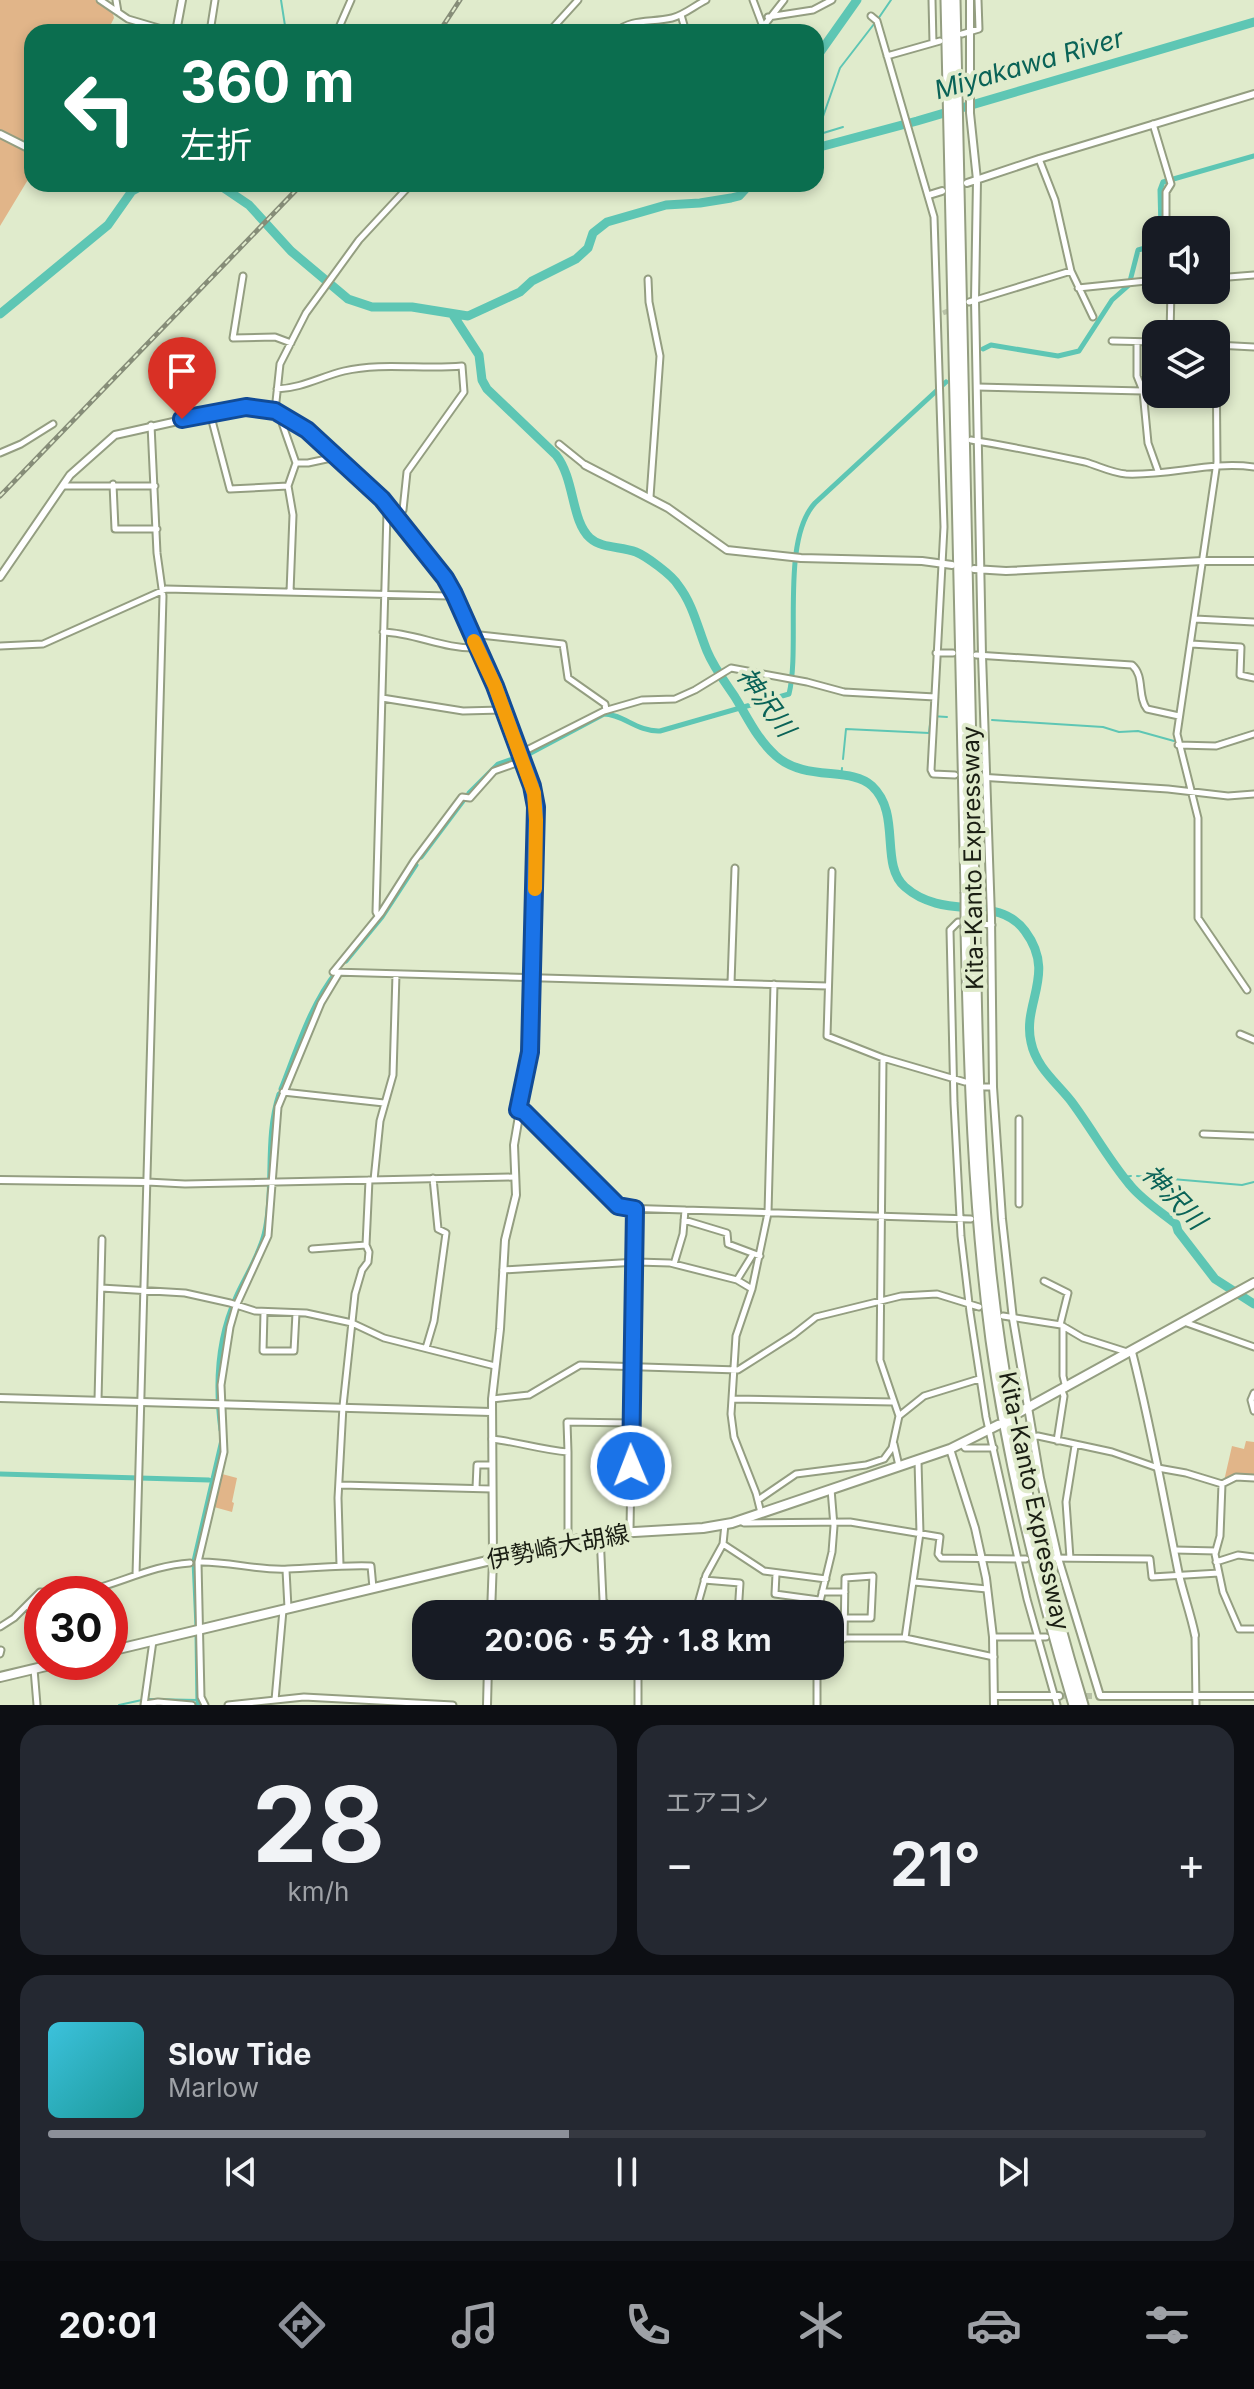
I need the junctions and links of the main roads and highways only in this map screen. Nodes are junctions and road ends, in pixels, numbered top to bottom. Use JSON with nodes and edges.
{"nodes":[{"id":1,"x":946,"y":0,"type":"edge"},
{"id":2,"x":955,"y":0,"type":"edge"},
{"id":3,"x":952,"y":99,"type":"junction"},
{"id":4,"x":970,"y":929,"type":"junction"},
{"id":5,"x":1254,"y":1283,"type":"edge"},
{"id":6,"x":1018,"y":1413,"type":"dead end"},
{"id":7,"x":993,"y":1428,"type":"road end"},
{"id":8,"x":128,"y":1647,"type":"edge"},
{"id":9,"x":24,"y":1671,"type":"edge"},
{"id":10,"x":0,"y":1677,"type":"edge"},
{"id":11,"x":1091,"y":1700,"type":"edge"},
{"id":12,"x":1073,"y":1705,"type":"edge"}],
"edges":[{"from":1,"to":3,"type":"highway","name":"Kita-Kanto Expressway"},
{"from":2,"to":3,"type":"highway","name":"Kita-Kanto Expressway"},
{"from":3,"to":4,"type":"highway","name":"Kita-Kanto Expressway","bridge":true},
{"from":4,"to":11,"type":"highway","name":"Kita-Kanto Expressway"},
{"from":4,"to":12,"type":"highway","name":"Kita-Kanto Expressway"},
{"from":5,"to":6,"type":"main road"},
{"from":7,"to":8,"type":"main road","name":"伊勢崎大胡線"},
{"from":9,"to":10,"type":"main road"}]}
